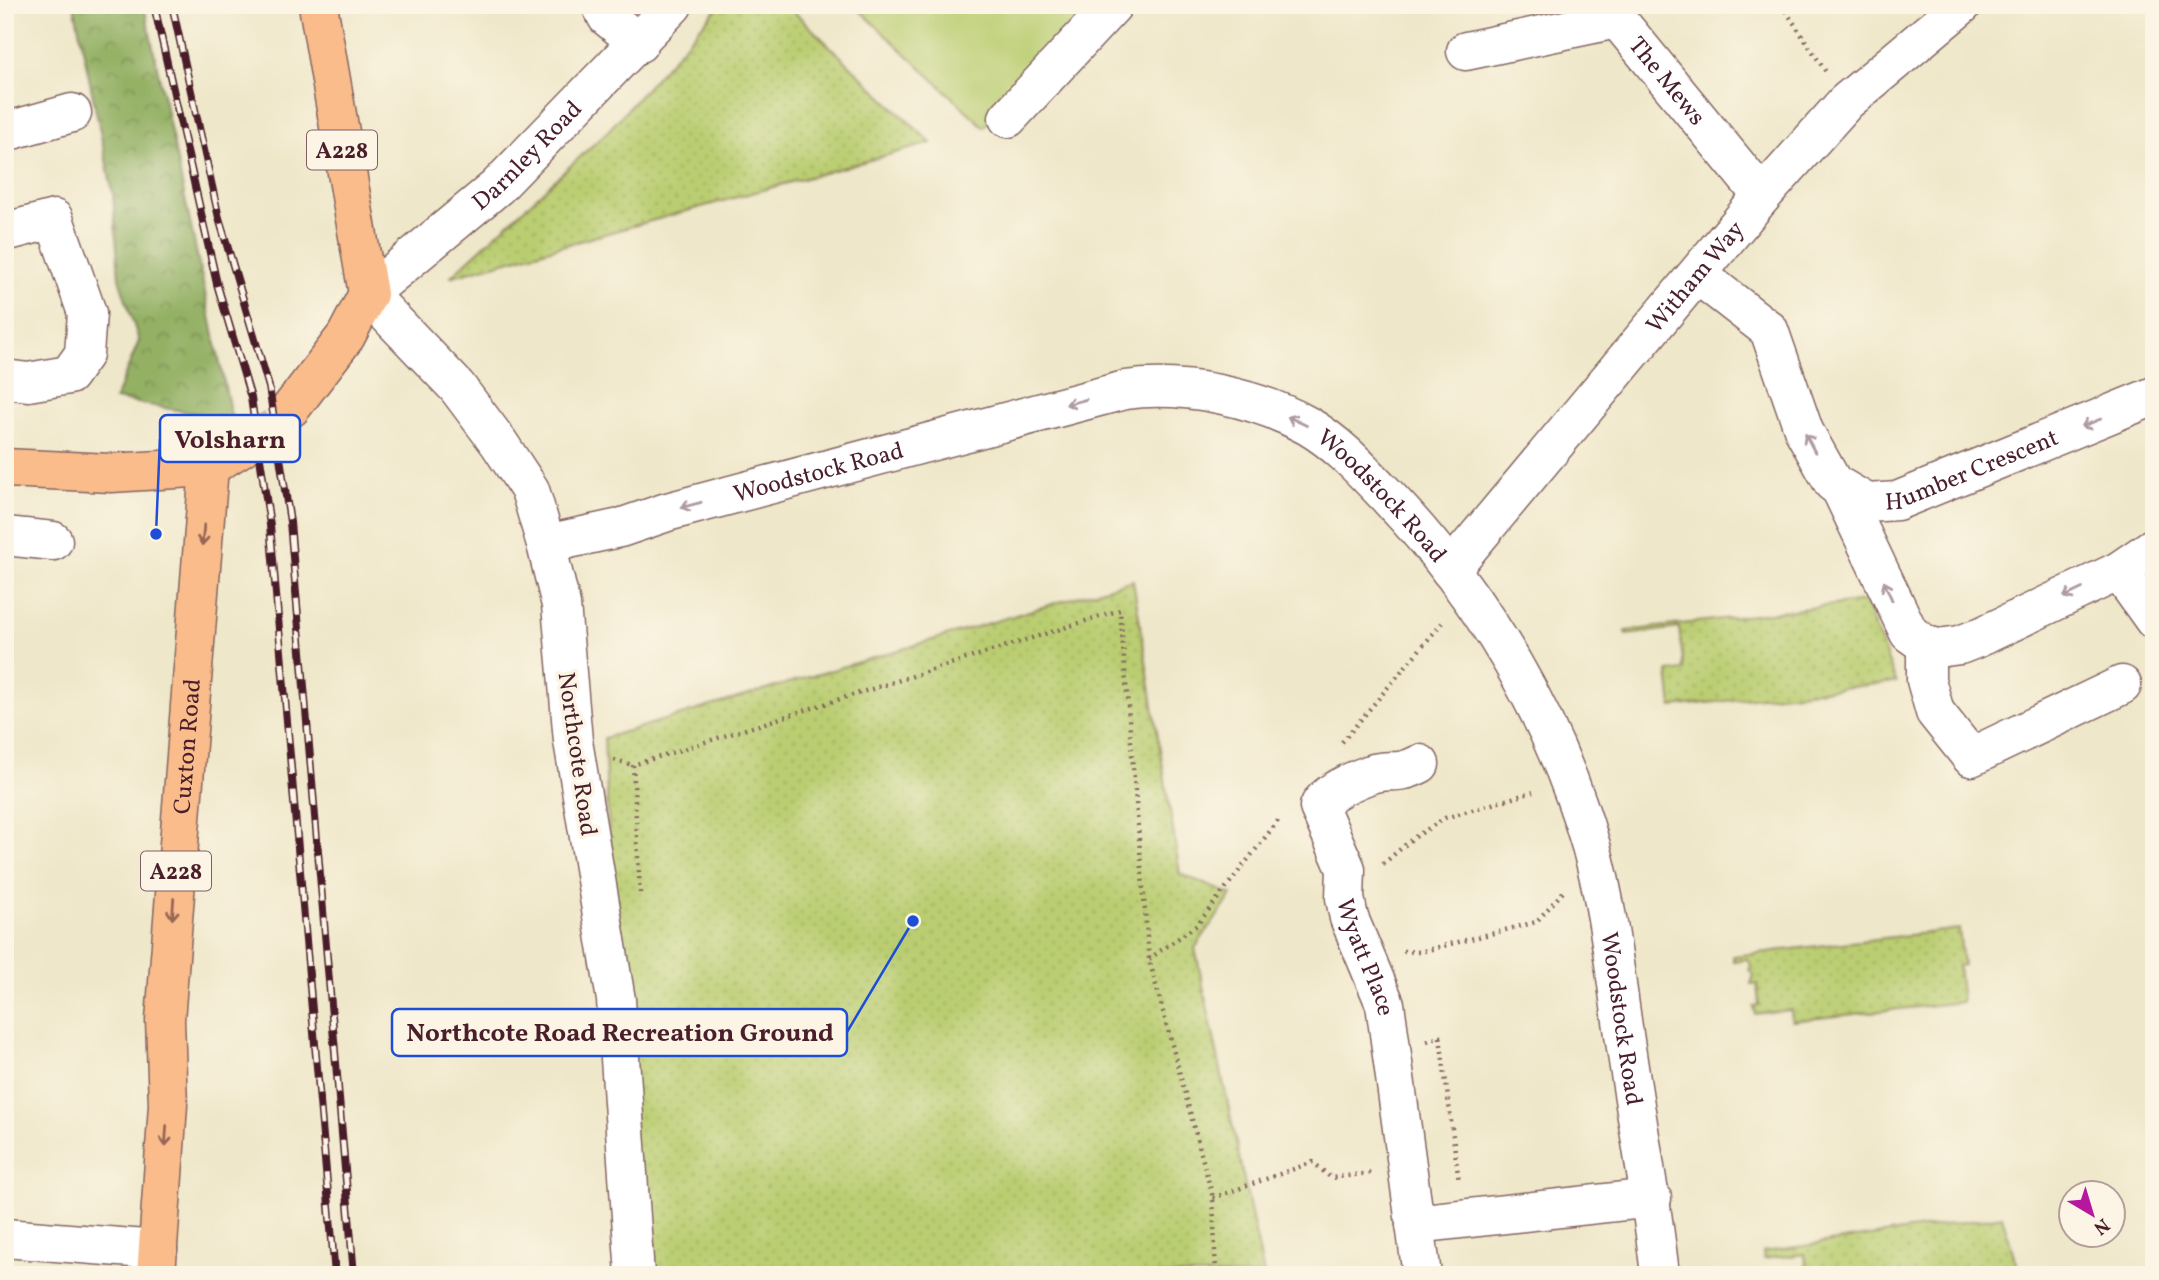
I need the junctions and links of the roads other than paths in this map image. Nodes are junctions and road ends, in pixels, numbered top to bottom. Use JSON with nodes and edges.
{"nodes":[{"id":1,"x":318,"y":5,"type":"edge"},
{"id":2,"x":601,"y":5,"type":"edge"},
{"id":3,"x":673,"y":5,"type":"edge"},
{"id":4,"x":1113,"y":5,"type":"edge"},
{"id":5,"x":1962,"y":5,"type":"edge"},
{"id":6,"x":639,"y":43,"type":"junction"},
{"id":7,"x":1466,"y":51,"type":"dead end"},
{"id":8,"x":72,"y":113,"type":"dead end"},
{"id":9,"x":1009,"y":118,"type":"dead end"},
{"id":10,"x":5,"y":132,"type":"edge"},
{"id":11,"x":1762,"y":196,"type":"junction"},
{"id":12,"x":5,"y":232,"type":"edge"},
{"id":13,"x":1698,"y":275,"type":"junction"},
{"id":14,"x":368,"y":294,"type":"junction"},
{"id":15,"x":5,"y":379,"type":"edge"},
{"id":16,"x":2154,"y":396,"type":"edge"},
{"id":17,"x":291,"y":408,"type":"tunnel mouth"},
{"id":18,"x":242,"y":447,"type":"tunnel mouth"},
{"id":19,"x":209,"y":467,"type":"junction"},
{"id":20,"x":5,"y":468,"type":"edge"},
{"id":21,"x":1842,"y":490,"type":"junction"},
{"id":22,"x":5,"y":536,"type":"edge"},
{"id":23,"x":53,"y":541,"type":"dead end"},
{"id":24,"x":546,"y":544,"type":"junction"},
{"id":25,"x":2154,"y":547,"type":"edge"},
{"id":26,"x":1450,"y":570,"type":"junction"},
{"id":27,"x":2119,"y":571,"type":"junction"},
{"id":28,"x":2154,"y":620,"type":"edge"},
{"id":29,"x":1926,"y":645,"type":"junction"},
{"id":30,"x":2122,"y":685,"type":"dead end"},
{"id":31,"x":1420,"y":764,"type":"dead end"},
{"id":32,"x":1652,"y":1198,"type":"junction"},
{"id":33,"x":1415,"y":1224,"type":"junction"},
{"id":34,"x":5,"y":1238,"type":"edge"},
{"id":35,"x":157,"y":1263,"type":"edge"},
{"id":36,"x":635,"y":1275,"type":"edge"},
{"id":37,"x":1422,"y":1275,"type":"edge"},
{"id":38,"x":1660,"y":1275,"type":"edge"}],
"edges":[{"from":1,"to":14,"type":"main road","number":"A228"},
{"from":2,"to":6,"type":"street"},
{"from":3,"to":6,"type":"street","name":"Darnley Road"},
{"from":4,"to":9,"type":"street"},
{"from":5,"to":11,"type":"street","name":"Witham Way"},
{"from":6,"to":14,"type":"street","name":"Darnley Road"},
{"from":7,"to":11,"type":"street","name":"The Mews"},
{"from":8,"to":10,"type":"street"},
{"from":11,"to":13,"type":"street","name":"Witham Way"},
{"from":12,"to":15,"type":"street"},
{"from":21,"to":13,"type":"street","name":"Humber Crescent","one_way":true},
{"from":13,"to":26,"type":"street","name":"Witham Way"},
{"from":14,"to":17,"type":"main road"},
{"from":14,"to":24,"type":"street","name":"Northcote Road"},
{"from":16,"to":21,"type":"street","name":"Humber Crescent","one_way":true},
{"from":18,"to":19,"type":"main road"},
{"from":19,"to":20,"type":"main road"},
{"from":19,"to":35,"type":"main road","name":"Cuxton Road","number":"A228","one_way":true},
{"from":29,"to":21,"type":"street","one_way":true},
{"from":22,"to":23,"type":"street"},
{"from":26,"to":24,"type":"street","name":"Woodstock Road","one_way":true},
{"from":24,"to":36,"type":"street","name":"Northcote Road"},
{"from":25,"to":27,"type":"street"},
{"from":26,"to":32,"type":"street","name":"Woodstock Road"},
{"from":27,"to":28,"type":"street"},
{"from":27,"to":29,"type":"street","one_way":true},
{"from":29,"to":30,"type":"street"},
{"from":31,"to":33,"type":"street","name":"Wyatt Place"},
{"from":32,"to":33,"type":"street"},
{"from":32,"to":38,"type":"street","name":"Woodstock Road"},
{"from":33,"to":37,"type":"street","name":"Wyatt Place"},
{"from":34,"to":35,"type":"street"}]}
